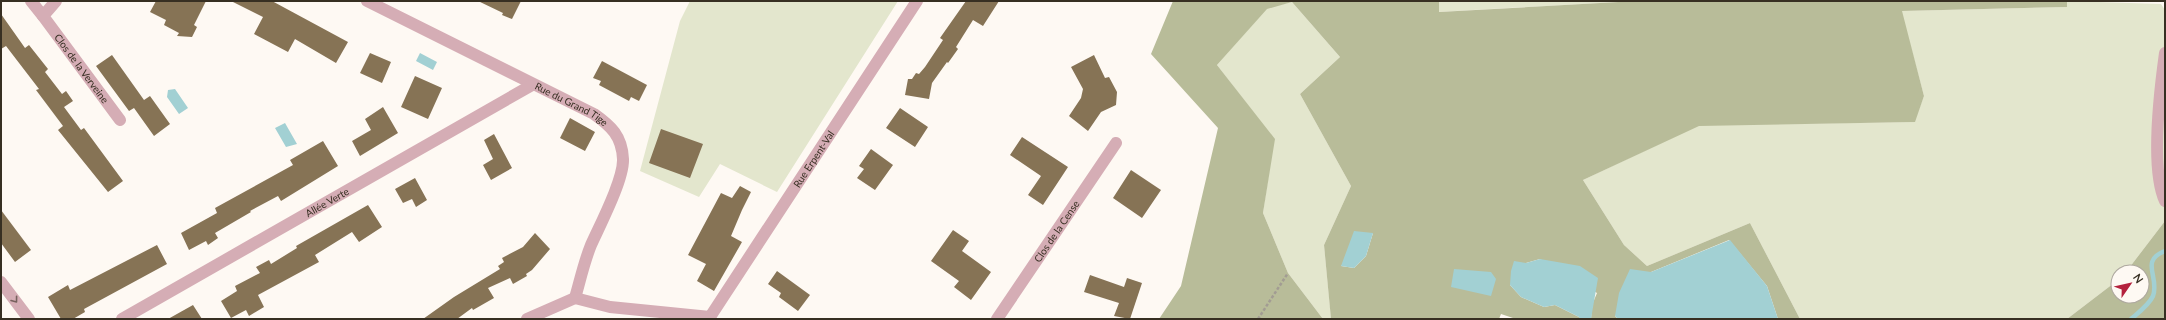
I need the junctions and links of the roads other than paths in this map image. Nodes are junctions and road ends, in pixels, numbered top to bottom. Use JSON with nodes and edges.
{"nodes":[{"id":1,"x":31,"y":1,"type":"edge"},
{"id":2,"x":56,"y":1,"type":"edge"},
{"id":3,"x":367,"y":1,"type":"edge"},
{"id":4,"x":917,"y":1,"type":"edge"},
{"id":5,"x":43,"y":16,"type":"junction"},
{"id":6,"x":2165,"y":53,"type":"edge"},
{"id":7,"x":532,"y":85,"type":"junction"},
{"id":8,"x":120,"y":120,"type":"dead end"},
{"id":9,"x":1116,"y":143,"type":"dead end"},
{"id":10,"x":2165,"y":201,"type":"edge"},
{"id":11,"x":1,"y":282,"type":"edge"},
{"id":12,"x":575,"y":298,"type":"junction"},
{"id":13,"x":711,"y":318,"type":"edge"},
{"id":14,"x":29,"y":319,"type":"edge"},
{"id":15,"x":122,"y":319,"type":"edge"},
{"id":16,"x":527,"y":319,"type":"edge"},
{"id":17,"x":997,"y":319,"type":"edge"}],
"edges":[{"from":1,"to":5,"type":"street","name":"Clos de la Verveine"},
{"from":2,"to":5,"type":"street"},
{"from":3,"to":7,"type":"street","name":"Rue du Grand Tige"},
{"from":4,"to":13,"type":"street","name":"Rue Erpent-Val"},
{"from":5,"to":8,"type":"street","name":"Clos de la Verveine"},
{"from":6,"to":10,"type":"street"},
{"from":7,"to":12,"type":"street","name":"Rue du Grand Tige"},
{"from":7,"to":15,"type":"street","name":"Allée Verte"},
{"from":9,"to":17,"type":"street","name":"Clos de la Cense"},
{"from":11,"to":14,"type":"street","one_way":true},
{"from":12,"to":13,"type":"street"},
{"from":12,"to":16,"type":"street"}]}
